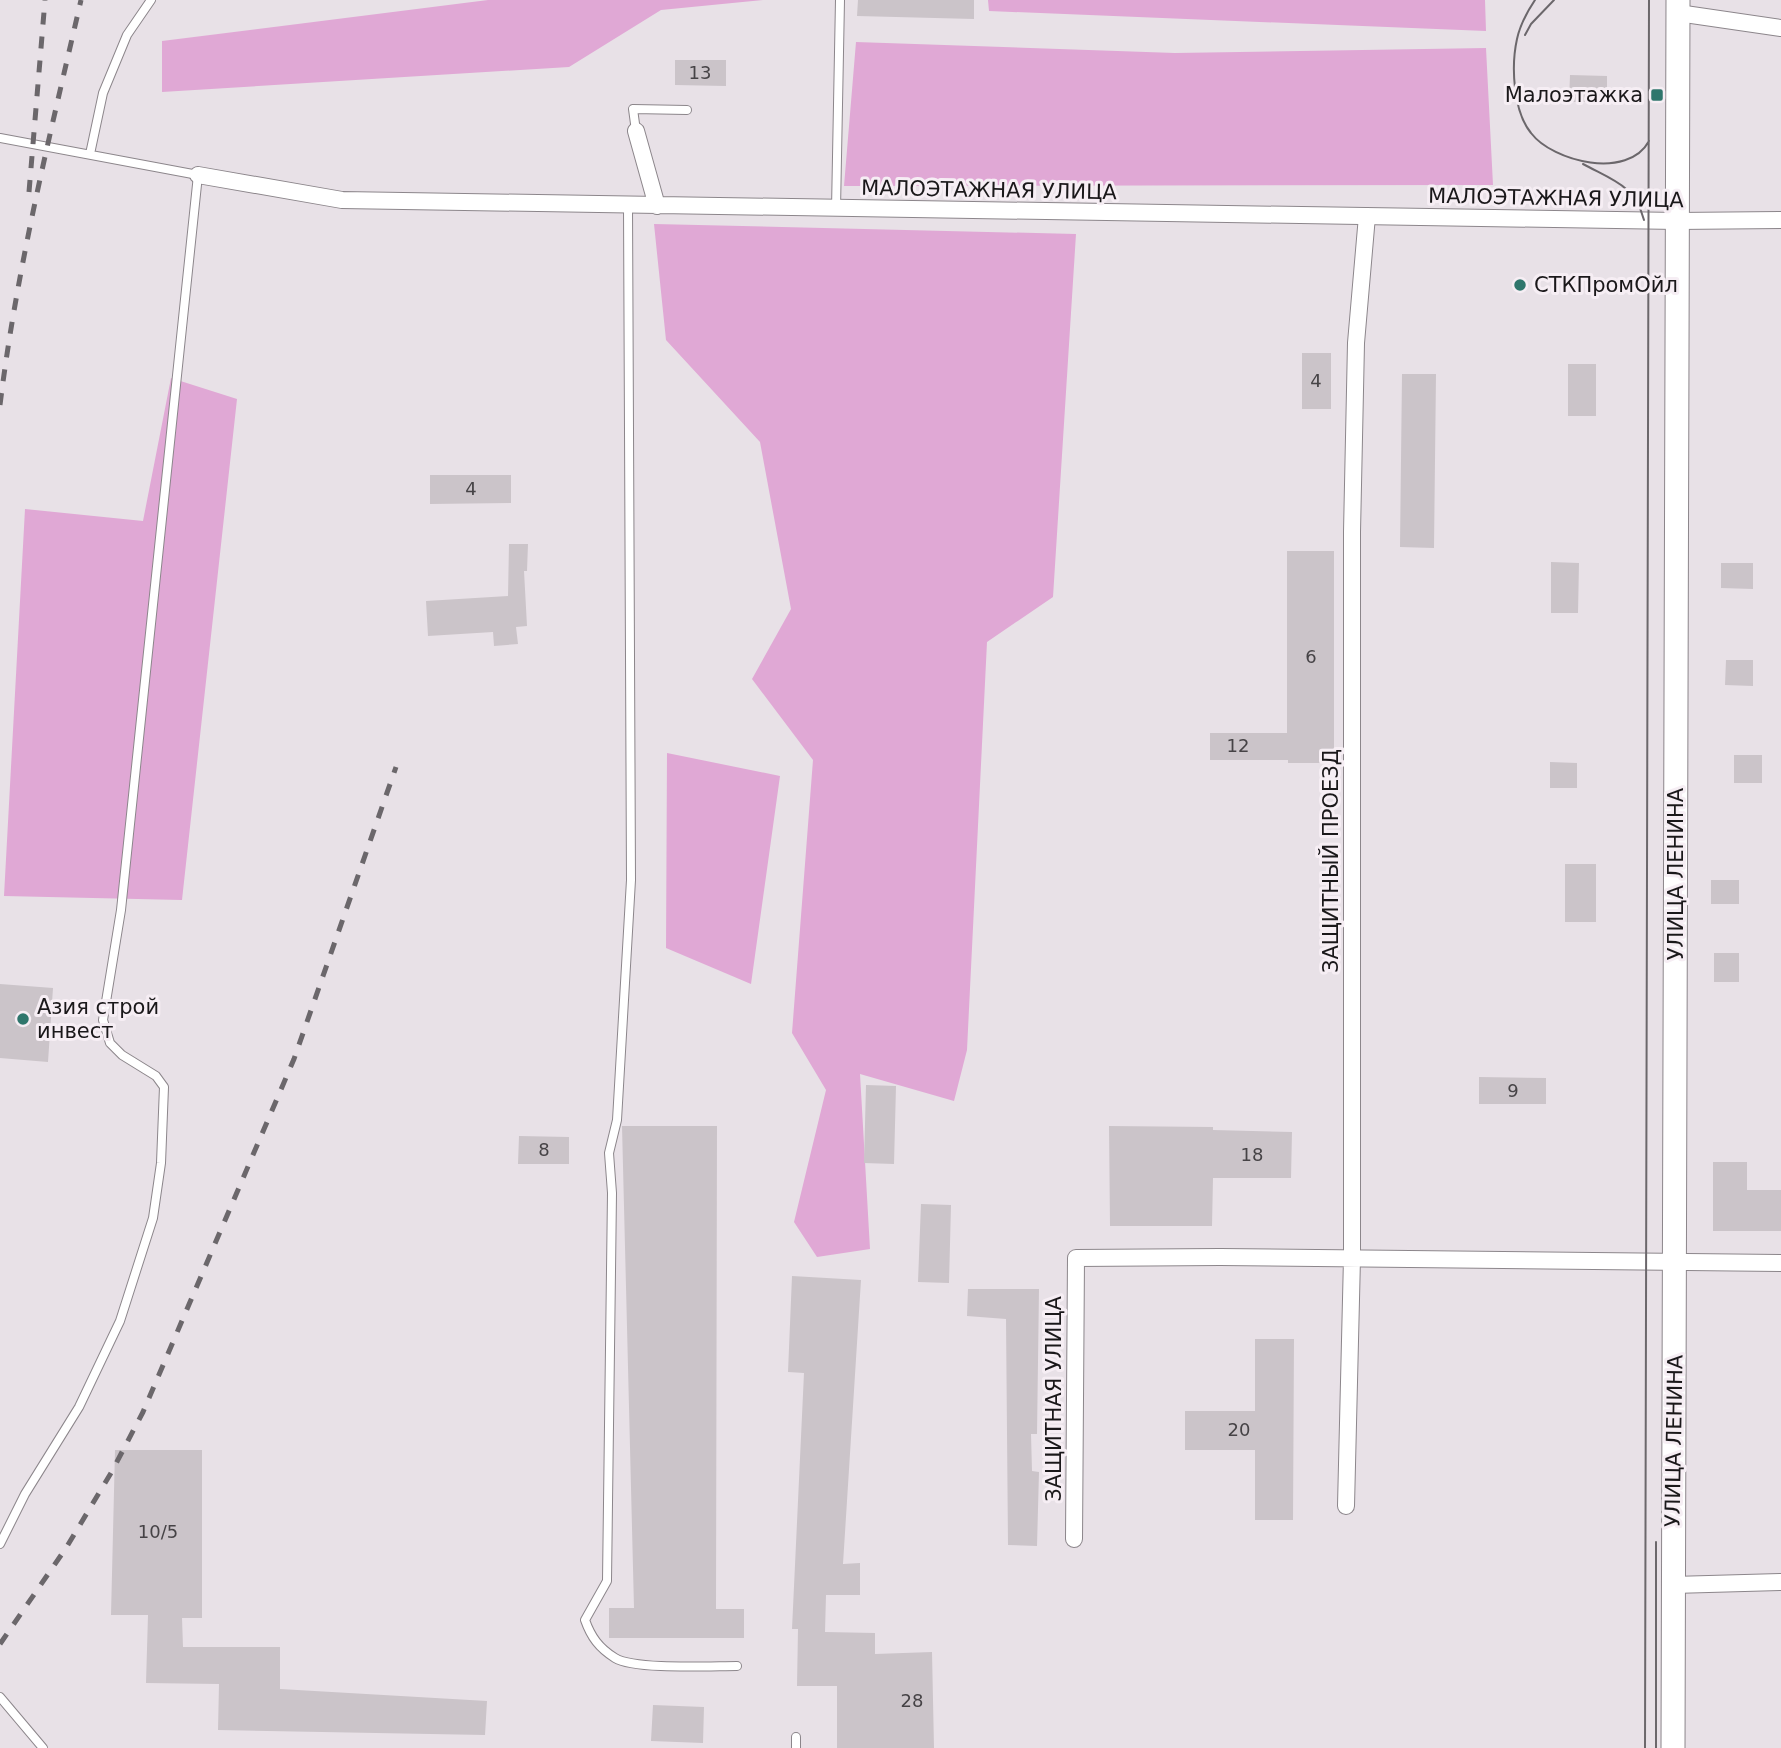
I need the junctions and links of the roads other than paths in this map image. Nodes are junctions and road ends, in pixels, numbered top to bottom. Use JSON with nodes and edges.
{"nodes":[{"id":1,"x":151,"y":0,"type":"edge"},
{"id":2,"x":841,"y":0,"type":"edge"},
{"id":3,"x":1678,"y":7,"type":"edge"},
{"id":4,"x":1781,"y":28,"type":"edge"},
{"id":5,"x":687,"y":110,"type":"dead end"},
{"id":6,"x":636,"y":131,"type":"joint"},
{"id":7,"x":0,"y":138,"type":"edge"},
{"id":8,"x":89,"y":154,"type":"junction"},
{"id":9,"x":198,"y":175,"type":"junction"},
{"id":10,"x":628,"y":206,"type":"junction"},
{"id":11,"x":657,"y":206,"type":"junction"},
{"id":12,"x":835,"y":209,"type":"junction"},
{"id":13,"x":1367,"y":216,"type":"junction"},
{"id":14,"x":1781,"y":219,"type":"edge"},
{"id":15,"x":1677,"y":222,"type":"junction"},
{"id":16,"x":1352,"y":1258,"type":"junction"},
{"id":17,"x":1676,"y":1262,"type":"junction"},
{"id":18,"x":1781,"y":1263,"type":"edge"},
{"id":19,"x":1346,"y":1506,"type":"dead end"},
{"id":20,"x":1074,"y":1539,"type":"dead end"},
{"id":21,"x":0,"y":1544,"type":"edge"},
{"id":22,"x":1781,"y":1582,"type":"edge"},
{"id":23,"x":1673,"y":1585,"type":"junction"},
{"id":24,"x":737,"y":1666,"type":"dead end"},
{"id":25,"x":0,"y":1697,"type":"edge"},
{"id":26,"x":796,"y":1737,"type":"dead end"},
{"id":27,"x":43,"y":1748,"type":"edge"},
{"id":28,"x":796,"y":1748,"type":"edge"},
{"id":29,"x":1673,"y":1748,"type":"edge"}],
"edges":[{"from":1,"to":8,"type":"lane"},
{"from":2,"to":12,"type":"lane"},
{"from":3,"to":4,"type":"street"},
{"from":3,"to":15,"type":"main road","name":"УЛИЦА ЛЕНИНА"},
{"from":5,"to":6,"type":"lane"},
{"from":6,"to":11,"type":"street"},
{"from":7,"to":8,"type":"lane"},
{"from":8,"to":9,"type":"lane"},
{"from":9,"to":10,"type":"street","name":"МАЛОЭТАЖНАЯ УЛИЦА"},
{"from":9,"to":21,"type":"lane"},
{"from":10,"to":11,"type":"street","name":"МАЛОЭТАЖНАЯ УЛИЦА"},
{"from":10,"to":24,"type":"lane"},
{"from":11,"to":12,"type":"street","name":"МАЛОЭТАЖНАЯ УЛИЦА"},
{"from":12,"to":13,"type":"street","name":"МАЛОЭТАЖНАЯ УЛИЦА"},
{"from":13,"to":15,"type":"street","name":"МАЛОЭТАЖНАЯ УЛИЦА"},
{"from":13,"to":16,"type":"street","name":"ЗАЩИТНЫЙ ПРОЕЗД"},
{"from":14,"to":15,"type":"street","name":"МАЛОЭТАЖНАЯ УЛИЦА"},
{"from":15,"to":17,"type":"main road","name":"УЛИЦА ЛЕНИНА"},
{"from":16,"to":17,"type":"street"},
{"from":16,"to":19,"type":"street","name":"ЗАЩИТНЫЙ ПРОЕЗД"},
{"from":16,"to":20,"type":"street","name":"ЗАЩИТНАЯ УЛИЦА"},
{"from":17,"to":18,"type":"street"},
{"from":17,"to":23,"type":"main road","name":"УЛИЦА ЛЕНИНА"},
{"from":22,"to":23,"type":"street"},
{"from":23,"to":29,"type":"main road","name":"УЛИЦА ЛЕНИНА"},
{"from":25,"to":27,"type":"lane"},
{"from":26,"to":28,"type":"lane"}]}
